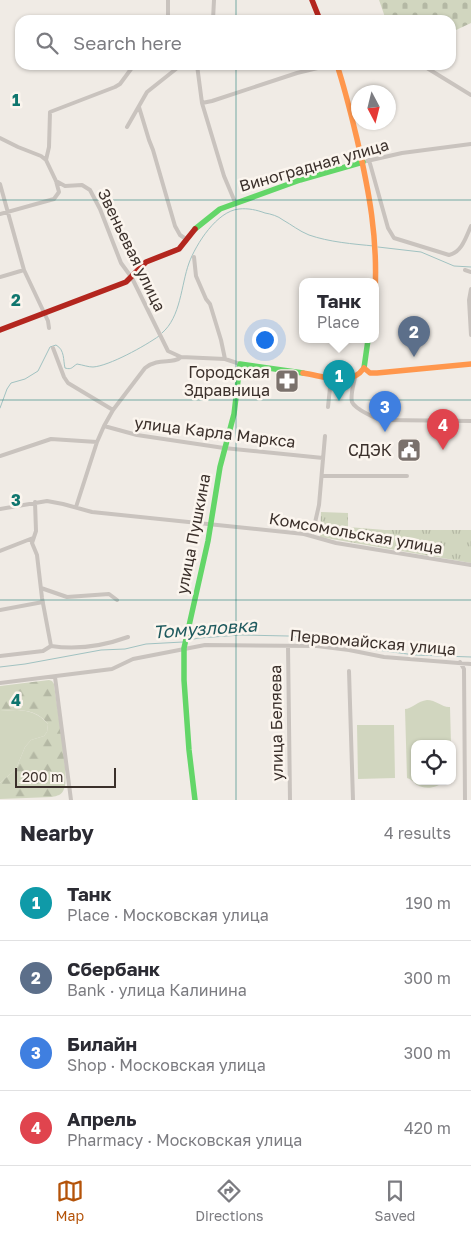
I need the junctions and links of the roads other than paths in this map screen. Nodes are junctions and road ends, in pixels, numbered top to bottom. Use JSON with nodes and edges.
{"nodes":[{"id":1,"x":168,"y":0,"type":"edge"},
{"id":2,"x":214,"y":0,"type":"edge"},
{"id":3,"x":312,"y":0,"type":"edge"},
{"id":4,"x":168,"y":15,"type":"edge"},
{"id":5,"x":213,"y":15,"type":"edge"},
{"id":6,"x":318,"y":15,"type":"edge"},
{"id":7,"x":130,"y":70,"type":"edge"},
{"id":8,"x":174,"y":70,"type":"edge"},
{"id":9,"x":198,"y":70,"type":"edge"},
{"id":10,"x":309,"y":70,"type":"edge"},
{"id":11,"x":339,"y":70,"type":"edge"},
{"id":12,"x":430,"y":70,"type":"edge"},
{"id":13,"x":471,"y":95,"type":"edge"},
{"id":14,"x":202,"y":103,"type":"junction"},
{"id":15,"x":138,"y":107,"type":"junction"},
{"id":16,"x":127,"y":127,"type":"dead end"},
{"id":17,"x":0,"y":138,"type":"edge"},
{"id":18,"x":471,"y":144,"type":"edge"},
{"id":19,"x":46,"y":160,"type":"junction"},
{"id":20,"x":366,"y":161,"type":"junction"},
{"id":21,"x":56,"y":181,"type":"junction"},
{"id":22,"x":0,"y":184,"type":"edge"},
{"id":23,"x":234,"y":202,"type":"junction"},
{"id":24,"x":8,"y":211,"type":"junction"},
{"id":25,"x":0,"y":214,"type":"edge"},
{"id":26,"x":471,"y":226,"type":"edge"},
{"id":27,"x":186,"y":239,"type":"junction"},
{"id":28,"x":194,"y":257,"type":"dead end"},
{"id":29,"x":24,"y":270,"type":"junction"},
{"id":30,"x":466,"y":270,"type":"dead end"},
{"id":31,"x":471,"y":272,"type":"edge"},
{"id":32,"x":0,"y":277,"type":"edge"},
{"id":33,"x":132,"y":278,"type":"junction"},
{"id":34,"x":376,"y":278,"type":"edge"},
{"id":35,"x":471,"y":289,"type":"edge"},
{"id":36,"x":44,"y":313,"type":"junction"},
{"id":37,"x":49,"y":328,"type":"dead end"},
{"id":38,"x":0,"y":330,"type":"edge"},
{"id":39,"x":471,"y":335,"type":"edge"},
{"id":40,"x":368,"y":343,"type":"edge"},
{"id":41,"x":53,"y":348,"type":"dead end"},
{"id":42,"x":181,"y":356,"type":"junction"},
{"id":43,"x":225,"y":359,"type":"junction"},
{"id":44,"x":240,"y":364,"type":"junction"},
{"id":45,"x":471,"y":364,"type":"edge"},
{"id":46,"x":364,"y":368,"type":"junction"},
{"id":47,"x":355,"y":377,"type":"junction"},
{"id":48,"x":331,"y":378,"type":"junction"},
{"id":49,"x":328,"y":407,"type":"dead end"},
{"id":50,"x":112,"y":410,"type":"junction"},
{"id":51,"x":471,"y":421,"type":"edge"},
{"id":52,"x":104,"y":426,"type":"junction"},
{"id":53,"x":325,"y":436,"type":"dead end"},
{"id":54,"x":97,"y":442,"type":"junction"},
{"id":55,"x":224,"y":448,"type":"junction"},
{"id":56,"x":0,"y":456,"type":"edge"},
{"id":57,"x":323,"y":458,"type":"junction"},
{"id":58,"x":322,"y":476,"type":"junction"},
{"id":59,"x":406,"y":476,"type":"dead end"},
{"id":60,"x":35,"y":502,"type":"junction"},
{"id":61,"x":76,"y":507,"type":"junction"},
{"id":62,"x":0,"y":509,"type":"edge"},
{"id":63,"x":211,"y":524,"type":"junction"},
{"id":64,"x":312,"y":536,"type":"junction"},
{"id":65,"x":33,"y":538,"type":"junction"},
{"id":66,"x":0,"y":551,"type":"edge"},
{"id":67,"x":471,"y":565,"type":"edge"},
{"id":68,"x":41,"y":588,"type":"junction"},
{"id":69,"x":117,"y":600,"type":"dead end"},
{"id":70,"x":43,"y":602,"type":"junction"},
{"id":71,"x":0,"y":610,"type":"edge"},
{"id":72,"x":128,"y":637,"type":"dead end"},
{"id":73,"x":51,"y":646,"type":"junction"},
{"id":74,"x":288,"y":646,"type":"junction"},
{"id":75,"x":184,"y":649,"type":"junction"},
{"id":76,"x":0,"y":656,"type":"edge"},
{"id":77,"x":460,"y":662,"type":"junction"},
{"id":78,"x":471,"y":664,"type":"edge"},
{"id":79,"x":349,"y":671,"type":"dead end"},
{"id":80,"x":55,"y":677,"type":"junction"},
{"id":81,"x":0,"y":683,"type":"edge"},
{"id":82,"x":71,"y":800,"type":"edge"},
{"id":83,"x":194,"y":800,"type":"edge"},
{"id":84,"x":290,"y":800,"type":"edge"},
{"id":85,"x":353,"y":800,"type":"edge"},
{"id":86,"x":465,"y":800,"type":"edge"}],
"edges":[{"from":1,"to":4,"type":"street"},
{"from":2,"to":5,"type":"street"},
{"from":3,"to":6,"type":"main road"},
{"from":7,"to":19,"type":"street"},
{"from":8,"to":15,"type":"street"},
{"from":9,"to":14,"type":"street"},
{"from":10,"to":14,"type":"street"},
{"from":11,"to":20,"type":"main road"},
{"from":12,"to":13,"type":"street"},
{"from":14,"to":23,"type":"street"},
{"from":15,"to":16,"type":"street"},
{"from":15,"to":27,"type":"street"},
{"from":17,"to":19,"type":"street"},
{"from":18,"to":20,"type":"street","name":"Виноградная улица"},
{"from":19,"to":21,"type":"street"},
{"from":20,"to":23,"type":"main road","name":"Виноградная улица"},
{"from":20,"to":26,"type":"street"},
{"from":20,"to":34,"type":"main road"},
{"from":21,"to":24,"type":"street"},
{"from":21,"to":33,"type":"street","name":"Звеньевая улица"},
{"from":22,"to":24,"type":"street"},
{"from":23,"to":27,"type":"main road","name":"Виноградная улица"},
{"from":24,"to":25,"type":"street"},
{"from":24,"to":29,"type":"street"},
{"from":27,"to":33,"type":"main road","name":"Виноградная улица"},
{"from":28,"to":43,"type":"street"},
{"from":29,"to":32,"type":"street"},
{"from":29,"to":36,"type":"street"},
{"from":30,"to":31,"type":"street"},
{"from":33,"to":36,"type":"main road","name":"Виноградная улица"},
{"from":33,"to":42,"type":"street","name":"Звеньевая улица"},
{"from":35,"to":39,"type":"street"},
{"from":36,"to":37,"type":"street"},
{"from":36,"to":38,"type":"main road","name":"Виноградная улица"},
{"from":40,"to":46,"type":"main road"},
{"from":41,"to":50,"type":"street"},
{"from":42,"to":43,"type":"street"},
{"from":42,"to":50,"type":"street"},
{"from":43,"to":44,"type":"street"},
{"from":44,"to":48,"type":"main road"},
{"from":44,"to":55,"type":"main road","name":"улица Пушкина"},
{"from":45,"to":46,"type":"main road"},
{"from":46,"to":47,"type":"main road"},
{"from":47,"to":48,"type":"main road"},
{"from":47,"to":51,"type":"street"},
{"from":48,"to":49,"type":"street"},
{"from":50,"to":52,"type":"street"},
{"from":52,"to":54,"type":"street"},
{"from":52,"to":55,"type":"street","name":"улица Карла Маркса"},
{"from":53,"to":57,"type":"street"},
{"from":54,"to":56,"type":"street"},
{"from":54,"to":61,"type":"street"},
{"from":55,"to":57,"type":"street","name":"улица Карла Маркса"},
{"from":55,"to":63,"type":"main road","name":"улица Пушкина"},
{"from":57,"to":58,"type":"street"},
{"from":58,"to":59,"type":"street"},
{"from":58,"to":64,"type":"street"},
{"from":60,"to":61,"type":"street","name":"Комсомольская улица"},
{"from":60,"to":62,"type":"street","name":"Комсомольская улица"},
{"from":60,"to":65,"type":"street"},
{"from":61,"to":63,"type":"street","name":"Комсомольская улица"},
{"from":63,"to":64,"type":"street","name":"Комсомольская улица"},
{"from":63,"to":75,"type":"main road","name":"улица Пушкина"},
{"from":64,"to":67,"type":"street","name":"Комсомольская улица"},
{"from":65,"to":66,"type":"street"},
{"from":65,"to":68,"type":"street"},
{"from":68,"to":69,"type":"street"},
{"from":68,"to":70,"type":"street"},
{"from":70,"to":71,"type":"street"},
{"from":70,"to":73,"type":"street"},
{"from":72,"to":73,"type":"street"},
{"from":73,"to":76,"type":"street"},
{"from":74,"to":75,"type":"street","name":"Первомайская улица"},
{"from":74,"to":77,"type":"street","name":"Первомайская улица"},
{"from":74,"to":84,"type":"street","name":"улица Беляева"},
{"from":75,"to":80,"type":"street","name":"Первомайская улица"},
{"from":75,"to":83,"type":"main road","name":"улица Пушкина"},
{"from":77,"to":78,"type":"street","name":"Первомайская улица"},
{"from":77,"to":86,"type":"street"},
{"from":79,"to":85,"type":"street"},
{"from":80,"to":81,"type":"street","name":"Первомайская улица"},
{"from":80,"to":82,"type":"street"}]}
